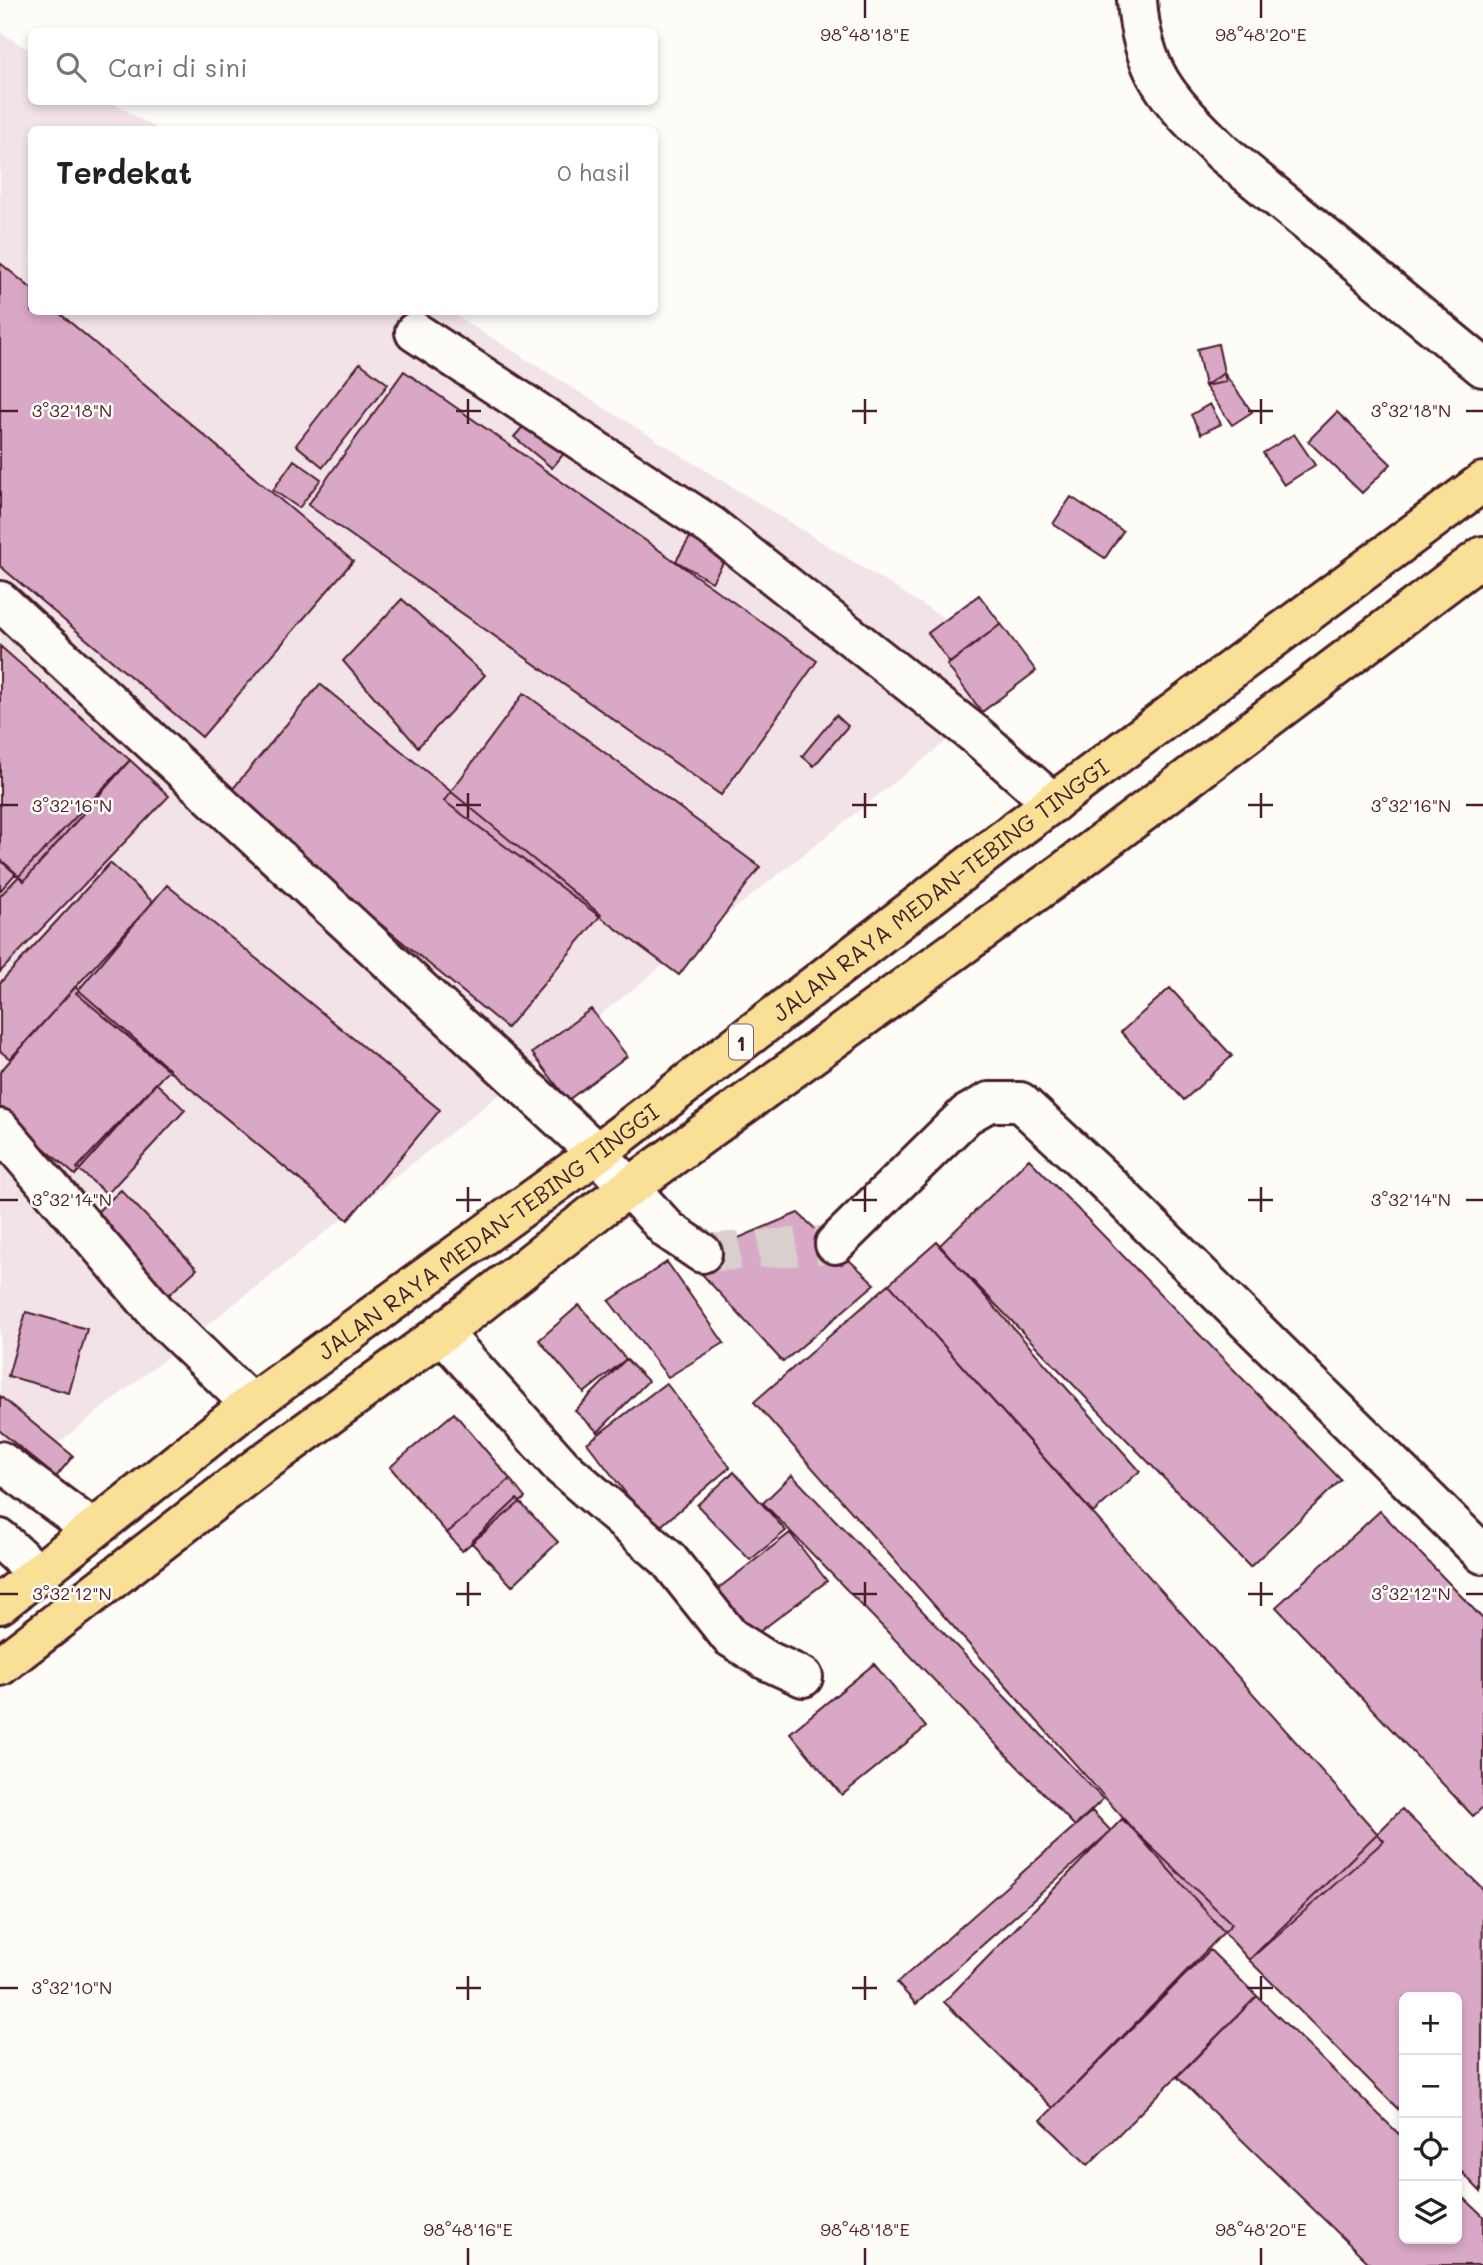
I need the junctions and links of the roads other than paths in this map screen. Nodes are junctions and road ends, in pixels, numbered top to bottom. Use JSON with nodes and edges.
{"nodes":[{"id":1,"x":1137,"y":0,"type":"edge"},
{"id":2,"x":415,"y":332,"type":"dead end"},
{"id":3,"x":1483,"y":367,"type":"edge"},
{"id":4,"x":1483,"y":482,"type":"edge"},
{"id":5,"x":1483,"y":556,"type":"edge"},
{"id":6,"x":0,"y":601,"type":"edge"},
{"id":7,"x":1053,"y":803,"type":"junction"},
{"id":8,"x":0,"y":1129,"type":"edge"},
{"id":9,"x":597,"y":1153,"type":"junction"},
{"id":10,"x":631,"y":1187,"type":"junction"},
{"id":11,"x":835,"y":1244,"type":"tunnel mouth"},
{"id":12,"x":702,"y":1253,"type":"tunnel mouth"},
{"id":13,"x":442,"y":1333,"type":"junction"},
{"id":14,"x":251,"y":1404,"type":"junction"},
{"id":15,"x":0,"y":1461,"type":"edge"},
{"id":16,"x":93,"y":1530,"type":"junction"},
{"id":17,"x":0,"y":1539,"type":"edge"},
{"id":18,"x":1483,"y":1554,"type":"edge"},
{"id":19,"x":38,"y":1574,"type":"junction"},
{"id":20,"x":0,"y":1604,"type":"edge"},
{"id":21,"x":0,"y":1666,"type":"edge"},
{"id":22,"x":803,"y":1676,"type":"dead end"}],
"edges":[{"from":1,"to":3,"type":"street"},
{"from":2,"to":7,"type":"street"},
{"from":4,"to":7,"type":"highway","name":"JALAN RAYA MEDAN-TEBING TINGGI","number":"1"},
{"from":5,"to":10,"type":"highway","number":"1"},
{"from":6,"to":9,"type":"street"},
{"from":7,"to":9,"type":"highway","name":"JALAN RAYA MEDAN-TEBING TINGGI","number":"1"},
{"from":8,"to":14,"type":"street"},
{"from":9,"to":10,"type":"street"},
{"from":9,"to":14,"type":"highway","name":"JALAN RAYA MEDAN-TEBING TINGGI","number":"1"},
{"from":10,"to":12,"type":"street"},
{"from":10,"to":13,"type":"highway","number":"1"},
{"from":11,"to":18,"type":"street"},
{"from":13,"to":21,"type":"highway","number":"1"},
{"from":13,"to":22,"type":"street"},
{"from":14,"to":16,"type":"highway","name":"JALAN RAYA MEDAN-TEBING TINGGI","number":"1"},
{"from":15,"to":16,"type":"street"},
{"from":16,"to":19,"type":"highway","name":"JALAN RAYA MEDAN-TEBING TINGGI","number":"1"},
{"from":17,"to":19,"type":"street"},
{"from":19,"to":20,"type":"highway","name":"JALAN RAYA MEDAN-TEBING TINGGI","number":"1"}]}
